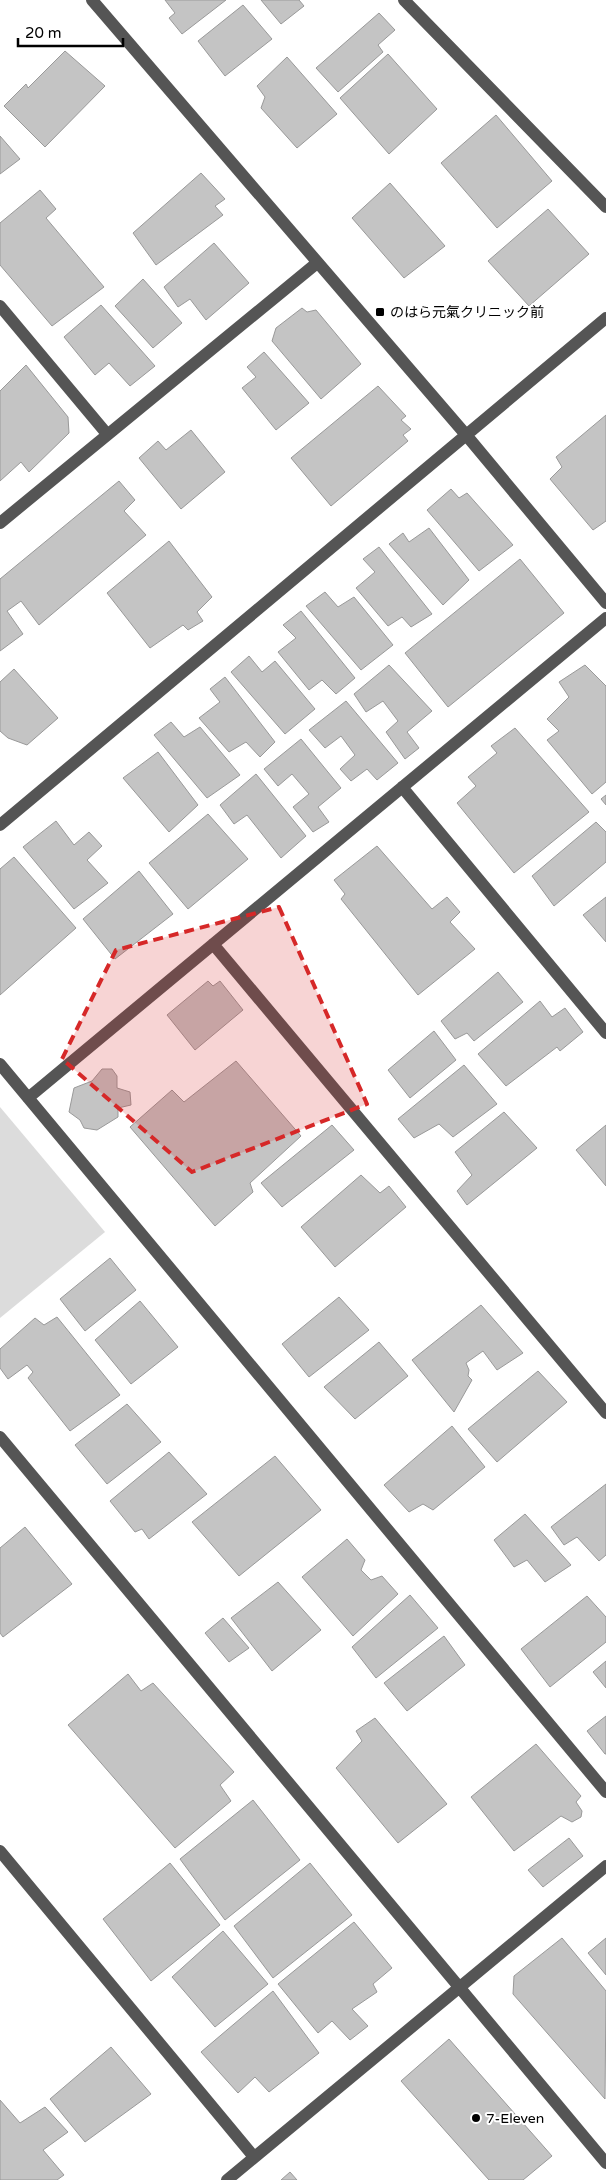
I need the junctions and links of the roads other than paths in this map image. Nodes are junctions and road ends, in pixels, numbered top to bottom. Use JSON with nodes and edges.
{"nodes":[{"id":1,"x":92,"y":0,"type":"edge"},
{"id":2,"x":404,"y":0,"type":"edge"},
{"id":3,"x":606,"y":207,"type":"edge"},
{"id":4,"x":317,"y":263,"type":"junction"},
{"id":5,"x":0,"y":306,"type":"edge"},
{"id":6,"x":606,"y":318,"type":"edge"},
{"id":7,"x":107,"y":434,"type":"junction"},
{"id":8,"x":467,"y":436,"type":"junction"},
{"id":9,"x":0,"y":523,"type":"edge"},
{"id":10,"x":606,"y":603,"type":"edge"},
{"id":11,"x":606,"y":618,"type":"edge"},
{"id":12,"x":402,"y":787,"type":"junction"},
{"id":13,"x":0,"y":825,"type":"edge"},
{"id":14,"x":213,"y":944,"type":"junction"},
{"id":15,"x":606,"y":1033,"type":"edge"},
{"id":16,"x":0,"y":1064,"type":"edge"},
{"id":17,"x":28,"y":1098,"type":"junction"},
{"id":18,"x":606,"y":1413,"type":"edge"},
{"id":19,"x":0,"y":1437,"type":"edge"},
{"id":20,"x":606,"y":1792,"type":"edge"},
{"id":21,"x":0,"y":1852,"type":"edge"},
{"id":22,"x":606,"y":1866,"type":"edge"},
{"id":23,"x":460,"y":1987,"type":"junction"},
{"id":24,"x":254,"y":2157,"type":"junction"},
{"id":25,"x":606,"y":2163,"type":"edge"},
{"id":26,"x":227,"y":2180,"type":"edge"}],
"edges":[{"from":1,"to":4,"type":"street"},
{"from":2,"to":3,"type":"street"},
{"from":4,"to":7,"type":"street"},
{"from":4,"to":8,"type":"street"},
{"from":5,"to":7,"type":"street"},
{"from":6,"to":8,"type":"street"},
{"from":7,"to":9,"type":"street"},
{"from":8,"to":10,"type":"street"},
{"from":8,"to":13,"type":"street"},
{"from":11,"to":12,"type":"street"},
{"from":12,"to":14,"type":"street"},
{"from":12,"to":15,"type":"street"},
{"from":14,"to":17,"type":"street"},
{"from":14,"to":18,"type":"street"},
{"from":16,"to":17,"type":"street"},
{"from":17,"to":20,"type":"street"},
{"from":19,"to":23,"type":"street"},
{"from":21,"to":24,"type":"street"},
{"from":22,"to":23,"type":"street"},
{"from":23,"to":24,"type":"street"},
{"from":23,"to":25,"type":"street"},
{"from":24,"to":26,"type":"street"}]}
